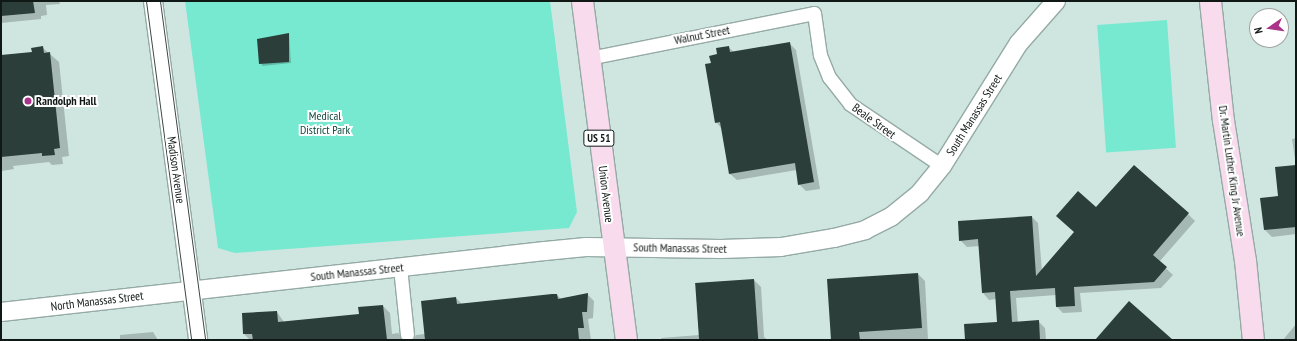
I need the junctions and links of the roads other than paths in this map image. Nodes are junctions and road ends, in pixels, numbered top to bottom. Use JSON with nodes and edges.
{"nodes":[{"id":1,"x":153,"y":1,"type":"edge"},
{"id":2,"x":582,"y":1,"type":"edge"},
{"id":3,"x":1056,"y":1,"type":"edge"},
{"id":4,"x":1210,"y":1,"type":"edge"},
{"id":5,"x":814,"y":13,"type":"joint"},
{"id":6,"x":589,"y":58,"type":"junction"},
{"id":7,"x":942,"y":166,"type":"junction"},
{"id":8,"x":613,"y":248,"type":"junction"},
{"id":9,"x":400,"y":267,"type":"junction"},
{"id":10,"x":192,"y":290,"type":"junction"},
{"id":11,"x":1,"y":312,"type":"edge"},
{"id":12,"x":407,"y":335,"type":"dead end"},
{"id":13,"x":198,"y":340,"type":"edge"},
{"id":14,"x":626,"y":340,"type":"edge"},
{"id":15,"x":1253,"y":340,"type":"edge"}],
"edges":[{"from":1,"to":10,"type":"street","name":"Madison Avenue"},
{"from":2,"to":6,"type":"main road","name":"Union Avenue","number":"US 51"},
{"from":3,"to":7,"type":"street","name":"South Manassas Street"},
{"from":4,"to":15,"type":"main road","name":"Dr. Martin Luther King Jr Avenue"},
{"from":5,"to":6,"type":"street","name":"Walnut Street"},
{"from":5,"to":7,"type":"street","name":"Beale Street"},
{"from":6,"to":8,"type":"main road","name":"Union Avenue","number":"US 51"},
{"from":7,"to":8,"type":"street","name":"South Manassas Street"},
{"from":8,"to":9,"type":"street","name":"South Manassas Street"},
{"from":8,"to":14,"type":"main road","name":"Union Avenue","number":"US 51"},
{"from":9,"to":10,"type":"street","name":"South Manassas Street"},
{"from":9,"to":12,"type":"street"},
{"from":10,"to":11,"type":"street","name":"North Manassas Street"},
{"from":10,"to":13,"type":"street","name":"Madison Avenue"}]}
